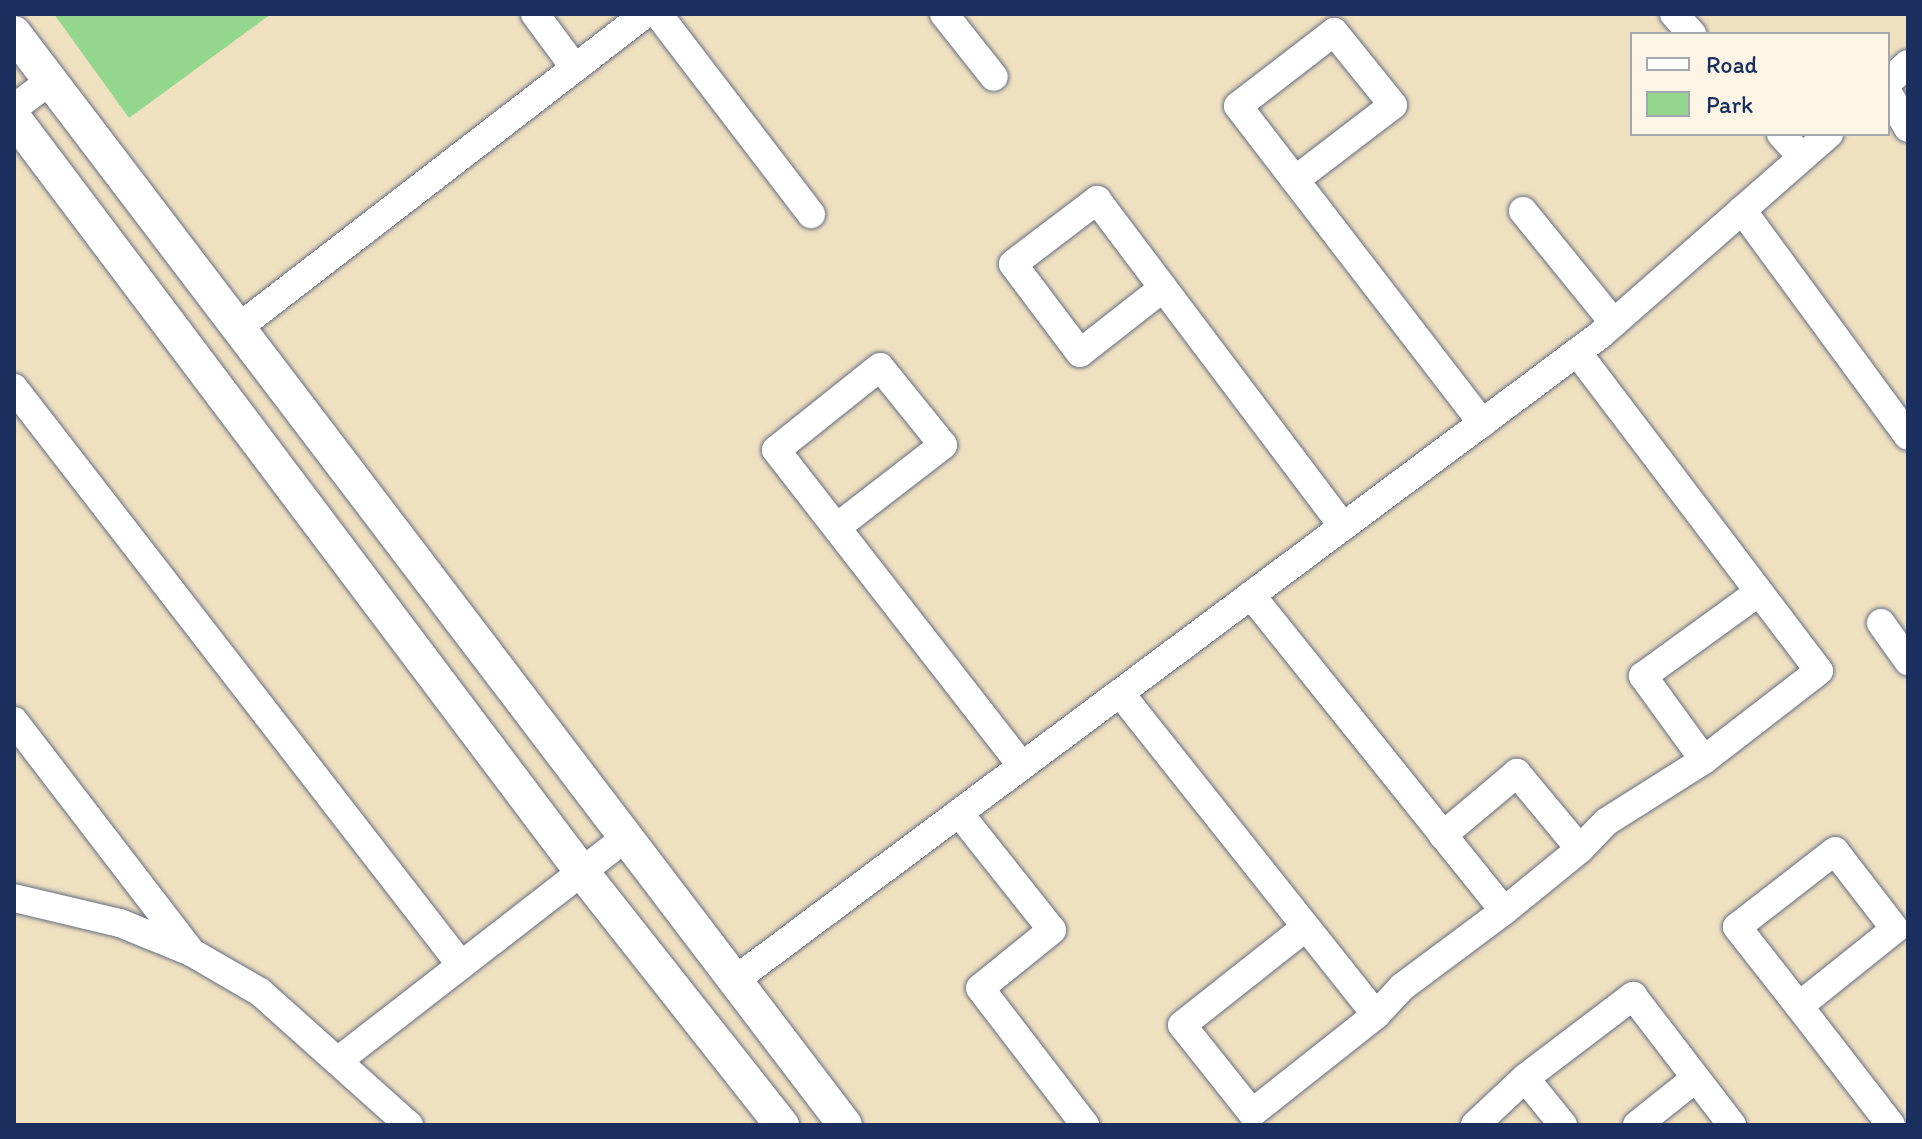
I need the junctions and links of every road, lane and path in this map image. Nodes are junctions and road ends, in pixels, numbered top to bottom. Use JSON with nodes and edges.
{"nodes":[{"id":1,"x":535,"y":14,"type":"edge"},
{"id":2,"x":645,"y":14,"type":"edge"},
{"id":3,"x":658,"y":14,"type":"edge"},
{"id":4,"x":944,"y":14,"type":"edge"},
{"id":5,"x":1674,"y":14,"type":"edge"},
{"id":6,"x":1690,"y":32,"type":"edge"},
{"id":7,"x":14,"y":33,"type":"edge"},
{"id":8,"x":1908,"y":64,"type":"edge"},
{"id":9,"x":575,"y":68,"type":"junction"},
{"id":10,"x":994,"y":77,"type":"dead end"},
{"id":11,"x":1890,"y":80,"type":"edge"},
{"id":12,"x":50,"y":81,"type":"junction"},
{"id":13,"x":1890,"y":96,"type":"edge"},
{"id":14,"x":14,"y":108,"type":"edge"},
{"id":15,"x":14,"y":118,"type":"edge"},
{"id":16,"x":1908,"y":128,"type":"edge"},
{"id":17,"x":1783,"y":136,"type":"edge"},
{"id":18,"x":1827,"y":136,"type":"edge"},
{"id":19,"x":1802,"y":157,"type":"junction"},
{"id":20,"x":1295,"y":180,"type":"junction"},
{"id":21,"x":1742,"y":210,"type":"junction"},
{"id":22,"x":1523,"y":211,"type":"dead end"},
{"id":23,"x":811,"y":214,"type":"dead end"},
{"id":24,"x":1163,"y":288,"type":"junction"},
{"id":25,"x":1614,"y":323,"type":"junction"},
{"id":26,"x":239,"y":327,"type":"junction"},
{"id":27,"x":1577,"y":352,"type":"junction"},
{"id":28,"x":14,"y":388,"type":"edge"},
{"id":29,"x":1482,"y":423,"type":"junction"},
{"id":30,"x":1908,"y":436,"type":"edge"},
{"id":31,"x":837,"y":527,"type":"junction"},
{"id":32,"x":1343,"y":527,"type":"junction"},
{"id":33,"x":1759,"y":592,"type":"junction"},
{"id":34,"x":1251,"y":595,"type":"junction"},
{"id":35,"x":1881,"y":623,"type":"dead end"},
{"id":36,"x":1908,"y":661,"type":"edge"},
{"id":37,"x":1120,"y":693,"type":"junction"},
{"id":38,"x":14,"y":721,"type":"edge"},
{"id":39,"x":1704,"y":760,"type":"junction"},
{"id":40,"x":1022,"y":766,"type":"junction"},
{"id":41,"x":959,"y":813,"type":"junction"},
{"id":42,"x":1443,"y":835,"type":"junction"},
{"id":43,"x":627,"y":837,"type":"junction"},
{"id":44,"x":1580,"y":849,"type":"junction"},
{"id":45,"x":582,"y":872,"type":"junction"},
{"id":46,"x":14,"y":898,"type":"edge"},
{"id":47,"x":1504,"y":911,"type":"junction"},
{"id":48,"x":1306,"y":927,"type":"junction"},
{"id":49,"x":191,"y":952,"type":"junction"},
{"id":50,"x":461,"y":965,"type":"junction"},
{"id":51,"x":735,"y":980,"type":"junction"},
{"id":52,"x":1799,"y":1006,"type":"junction"},
{"id":53,"x":1376,"y":1015,"type":"junction"},
{"id":54,"x":339,"y":1060,"type":"junction"},
{"id":55,"x":1525,"y":1078,"type":"junction"},
{"id":56,"x":1696,"y":1078,"type":"junction"},
{"id":57,"x":409,"y":1125,"type":"edge"},
{"id":58,"x":782,"y":1125,"type":"edge"},
{"id":59,"x":845,"y":1125,"type":"edge"},
{"id":60,"x":1085,"y":1125,"type":"edge"},
{"id":61,"x":1475,"y":1125,"type":"edge"},
{"id":62,"x":1563,"y":1125,"type":"edge"},
{"id":63,"x":1637,"y":1125,"type":"edge"},
{"id":64,"x":1732,"y":1125,"type":"edge"},
{"id":65,"x":1891,"y":1125,"type":"edge"}],
"edges":[{"from":1,"to":9,"type":"street"},
{"from":2,"to":9,"type":"street"},
{"from":3,"to":23,"type":"street"},
{"from":4,"to":10,"type":"street"},
{"from":5,"to":6,"type":"street"},
{"from":7,"to":12,"type":"street"},
{"from":8,"to":11,"type":"street"},
{"from":9,"to":26,"type":"street"},
{"from":12,"to":14,"type":"street"},
{"from":12,"to":26,"type":"street"},
{"from":13,"to":16,"type":"street"},
{"from":15,"to":45,"type":"street"},
{"from":17,"to":19,"type":"street"},
{"from":18,"to":19,"type":"street"},
{"from":19,"to":21,"type":"street"},
{"from":20,"to":20,"type":"street"},
{"from":20,"to":29,"type":"street"},
{"from":21,"to":25,"type":"street"},
{"from":21,"to":30,"type":"street"},
{"from":22,"to":25,"type":"street"},
{"from":24,"to":24,"type":"street"},
{"from":24,"to":32,"type":"street"},
{"from":25,"to":27,"type":"street"},
{"from":26,"to":43,"type":"street"},
{"from":27,"to":29,"type":"street"},
{"from":27,"to":33,"type":"street"},
{"from":28,"to":50,"type":"street"},
{"from":29,"to":32,"type":"street"},
{"from":31,"to":31,"type":"street"},
{"from":31,"to":40,"type":"street"},
{"from":32,"to":34,"type":"street"},
{"from":33,"to":39,"type":"street"},
{"from":33,"to":39,"type":"street"},
{"from":34,"to":37,"type":"street"},
{"from":34,"to":42,"type":"street"},
{"from":35,"to":36,"type":"street"},
{"from":37,"to":40,"type":"street"},
{"from":37,"to":48,"type":"street"},
{"from":38,"to":49,"type":"street"},
{"from":39,"to":44,"type":"street"},
{"from":40,"to":41,"type":"street"},
{"from":41,"to":51,"type":"street"},
{"from":41,"to":60,"type":"street"},
{"from":42,"to":44,"type":"street"},
{"from":42,"to":47,"type":"street"},
{"from":43,"to":45,"type":"street"},
{"from":43,"to":51,"type":"street"},
{"from":44,"to":47,"type":"street"},
{"from":45,"to":50,"type":"street"},
{"from":45,"to":58,"type":"street"},
{"from":46,"to":49,"type":"street"},
{"from":47,"to":53,"type":"street"},
{"from":48,"to":53,"type":"street"},
{"from":48,"to":53,"type":"street"},
{"from":49,"to":54,"type":"street"},
{"from":50,"to":54,"type":"street"},
{"from":51,"to":59,"type":"street"},
{"from":52,"to":52,"type":"street"},
{"from":52,"to":65,"type":"street"},
{"from":54,"to":57,"type":"street"},
{"from":55,"to":56,"type":"street"},
{"from":55,"to":61,"type":"street"},
{"from":55,"to":62,"type":"street"},
{"from":56,"to":63,"type":"street"},
{"from":56,"to":64,"type":"street"}]}
